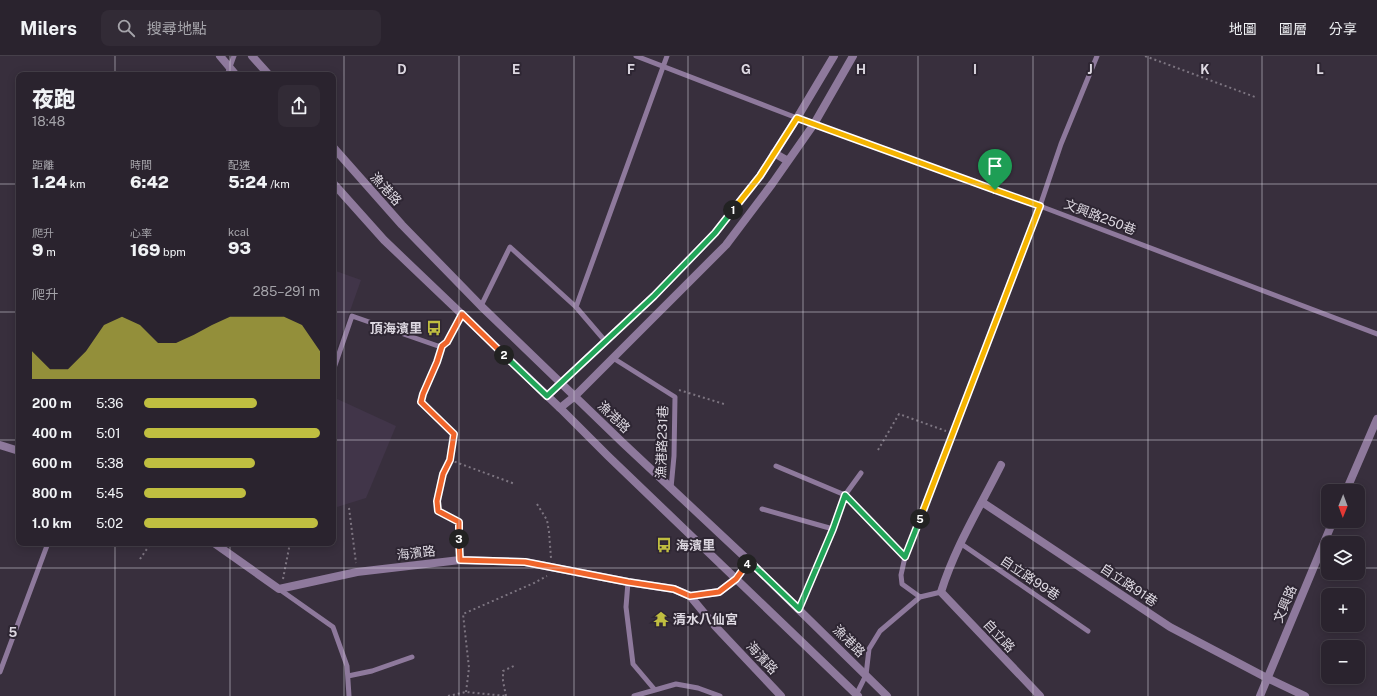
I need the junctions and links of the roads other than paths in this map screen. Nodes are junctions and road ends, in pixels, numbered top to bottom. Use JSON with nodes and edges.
{"nodes":[{"id":1,"x":220,"y":56,"type":"edge"},
{"id":2,"x":234,"y":56,"type":"edge"},
{"id":3,"x":252,"y":56,"type":"edge"},
{"id":4,"x":636,"y":56,"type":"edge"},
{"id":5,"x":667,"y":56,"type":"edge"},
{"id":6,"x":834,"y":56,"type":"edge"},
{"id":7,"x":853,"y":56,"type":"edge"},
{"id":8,"x":1097,"y":56,"type":"edge"},
{"id":9,"x":663,"y":66,"type":"junction"},
{"id":10,"x":229,"y":72,"type":"edge"},
{"id":11,"x":266,"y":72,"type":"edge"},
{"id":12,"x":797,"y":118,"type":"junction"},
{"id":13,"x":814,"y":124,"type":"junction"},
{"id":14,"x":336,"y":150,"type":"edge"},
{"id":15,"x":774,"y":153,"type":"junction"},
{"id":16,"x":788,"y":160,"type":"junction"},
{"id":17,"x":336,"y":186,"type":"edge"},
{"id":18,"x":1040,"y":206,"type":"junction"},
{"id":19,"x":481,"y":306,"type":"junction"},
{"id":20,"x":576,"y":307,"type":"junction"},
{"id":21,"x":462,"y":314,"type":"junction"},
{"id":22,"x":1377,"y":334,"type":"edge"},
{"id":23,"x":606,"y":342,"type":"junction"},
{"id":24,"x":613,"y":358,"type":"junction"},
{"id":25,"x":336,"y":361,"type":"edge"},
{"id":26,"x":562,"y":383,"type":"junction"},
{"id":27,"x":547,"y":396,"type":"junction"},
{"id":28,"x":575,"y":396,"type":"junction"},
{"id":29,"x":560,"y":408,"type":"junction"},
{"id":30,"x":1377,"y":418,"type":"edge"},
{"id":31,"x":0,"y":444,"type":"edge"},
{"id":32,"x":16,"y":450,"type":"edge"},
{"id":33,"x":1001,"y":465,"type":"dead end"},
{"id":34,"x":776,"y":466,"type":"dead end"},
{"id":35,"x":861,"y":473,"type":"dead end"},
{"id":36,"x":1349,"y":484,"type":"edge"},
{"id":37,"x":671,"y":488,"type":"junction"},
{"id":38,"x":845,"y":495,"type":"junction"},
{"id":39,"x":982,"y":502,"type":"junction"},
{"id":40,"x":762,"y":509,"type":"dead end"},
{"id":41,"x":1330,"y":528,"type":"edge"},
{"id":42,"x":833,"y":529,"type":"junction"},
{"id":43,"x":960,"y":543,"type":"junction"},
{"id":44,"x":47,"y":546,"type":"edge"},
{"id":45,"x":218,"y":546,"type":"edge"},
{"id":46,"x":905,"y":557,"type":"junction"},
{"id":47,"x":749,"y":561,"type":"junction"},
{"id":48,"x":736,"y":579,"type":"junction"},
{"id":49,"x":628,"y":582,"type":"junction"},
{"id":50,"x":279,"y":589,"type":"junction"},
{"id":51,"x":941,"y":592,"type":"junction"},
{"id":52,"x":690,"y":596,"type":"junction"},
{"id":53,"x":920,"y":597,"type":"junction"},
{"id":54,"x":799,"y":609,"type":"junction"},
{"id":55,"x":1088,"y":631,"type":"dead end"},
{"id":56,"x":412,"y":658,"type":"dead end"},
{"id":57,"x":0,"y":672,"type":"edge"},
{"id":58,"x":866,"y":675,"type":"junction"},
{"id":59,"x":348,"y":676,"type":"junction"},
{"id":60,"x":1267,"y":678,"type":"junction"},
{"id":61,"x":655,"y":690,"type":"junction"},
{"id":62,"x":349,"y":696,"type":"edge"},
{"id":63,"x":634,"y":696,"type":"edge"},
{"id":64,"x":720,"y":696,"type":"edge"},
{"id":65,"x":781,"y":696,"type":"edge"},
{"id":66,"x":856,"y":696,"type":"edge"},
{"id":67,"x":888,"y":696,"type":"edge"},
{"id":68,"x":1040,"y":696,"type":"edge"},
{"id":69,"x":1260,"y":696,"type":"edge"},
{"id":70,"x":1305,"y":696,"type":"edge"}],
"edges":[{"from":1,"to":10,"type":"street"},
{"from":2,"to":10,"type":"lane"},
{"from":3,"to":11,"type":"street"},
{"from":4,"to":9,"type":"lane","name":"文興路250巷"},
{"from":5,"to":9,"type":"lane"},
{"from":6,"to":12,"type":"street"},
{"from":7,"to":13,"type":"street"},
{"from":8,"to":18,"type":"lane"},
{"from":9,"to":12,"type":"lane","name":"文興路250巷"},
{"from":9,"to":20,"type":"lane"},
{"from":12,"to":13,"type":"lane","name":"文興路250巷"},
{"from":12,"to":15,"type":"street"},
{"from":13,"to":16,"type":"street"},
{"from":13,"to":18,"type":"lane","name":"文興路250巷"},
{"from":14,"to":19,"type":"street","name":"漁港路"},
{"from":15,"to":16,"type":"street"},
{"from":15,"to":23,"type":"street"},
{"from":16,"to":24,"type":"street"},
{"from":17,"to":21,"type":"street"},
{"from":18,"to":22,"type":"lane","name":"文興路250巷"},
{"from":18,"to":46,"type":"lane"},
{"from":19,"to":20,"type":"lane"},
{"from":19,"to":26,"type":"street","name":"漁港路"},
{"from":20,"to":23,"type":"lane"},
{"from":21,"to":25,"type":"lane"},
{"from":21,"to":27,"type":"street"},
{"from":23,"to":26,"type":"street"},
{"from":24,"to":28,"type":"street"},
{"from":24,"to":37,"type":"lane","name":"漁港路231巷"},
{"from":26,"to":27,"type":"street"},
{"from":26,"to":28,"type":"street","name":"漁港路"},
{"from":27,"to":29,"type":"street"},
{"from":28,"to":29,"type":"street"},
{"from":28,"to":37,"type":"street","name":"漁港路"},
{"from":29,"to":48,"type":"street"},
{"from":30,"to":36,"type":"street"},
{"from":31,"to":32,"type":"street"},
{"from":33,"to":39,"type":"street"},
{"from":34,"to":38,"type":"lane"},
{"from":35,"to":38,"type":"lane"},
{"from":37,"to":47,"type":"street","name":"漁港路"},
{"from":38,"to":42,"type":"lane"},
{"from":38,"to":46,"type":"lane"},
{"from":39,"to":43,"type":"street"},
{"from":39,"to":60,"type":"street","name":"自立路91巷"},
{"from":40,"to":42,"type":"lane"},
{"from":41,"to":60,"type":"street","name":"文興路"},
{"from":42,"to":54,"type":"lane"},
{"from":43,"to":51,"type":"street"},
{"from":43,"to":55,"type":"lane","name":"自立路99巷"},
{"from":44,"to":57,"type":"lane"},
{"from":45,"to":50,"type":"street"},
{"from":46,"to":53,"type":"lane"},
{"from":47,"to":48,"type":"street"},
{"from":47,"to":54,"type":"street","name":"漁港路"},
{"from":48,"to":52,"type":"street"},
{"from":48,"to":66,"type":"street"},
{"from":49,"to":50,"type":"street","name":"海濱路"},
{"from":49,"to":52,"type":"street","name":"海濱路"},
{"from":49,"to":61,"type":"lane"},
{"from":50,"to":59,"type":"lane"},
{"from":51,"to":53,"type":"lane"},
{"from":51,"to":68,"type":"street","name":"自立路"},
{"from":52,"to":65,"type":"street","name":"海濱路"},
{"from":53,"to":58,"type":"lane"},
{"from":54,"to":58,"type":"street","name":"漁港路"},
{"from":56,"to":59,"type":"lane"},
{"from":58,"to":66,"type":"lane"},
{"from":58,"to":67,"type":"street","name":"漁港路"},
{"from":59,"to":62,"type":"lane"},
{"from":60,"to":69,"type":"street","name":"文興路"},
{"from":60,"to":70,"type":"street","name":"自立路91巷"},
{"from":61,"to":63,"type":"lane"},
{"from":61,"to":64,"type":"lane"}]}
